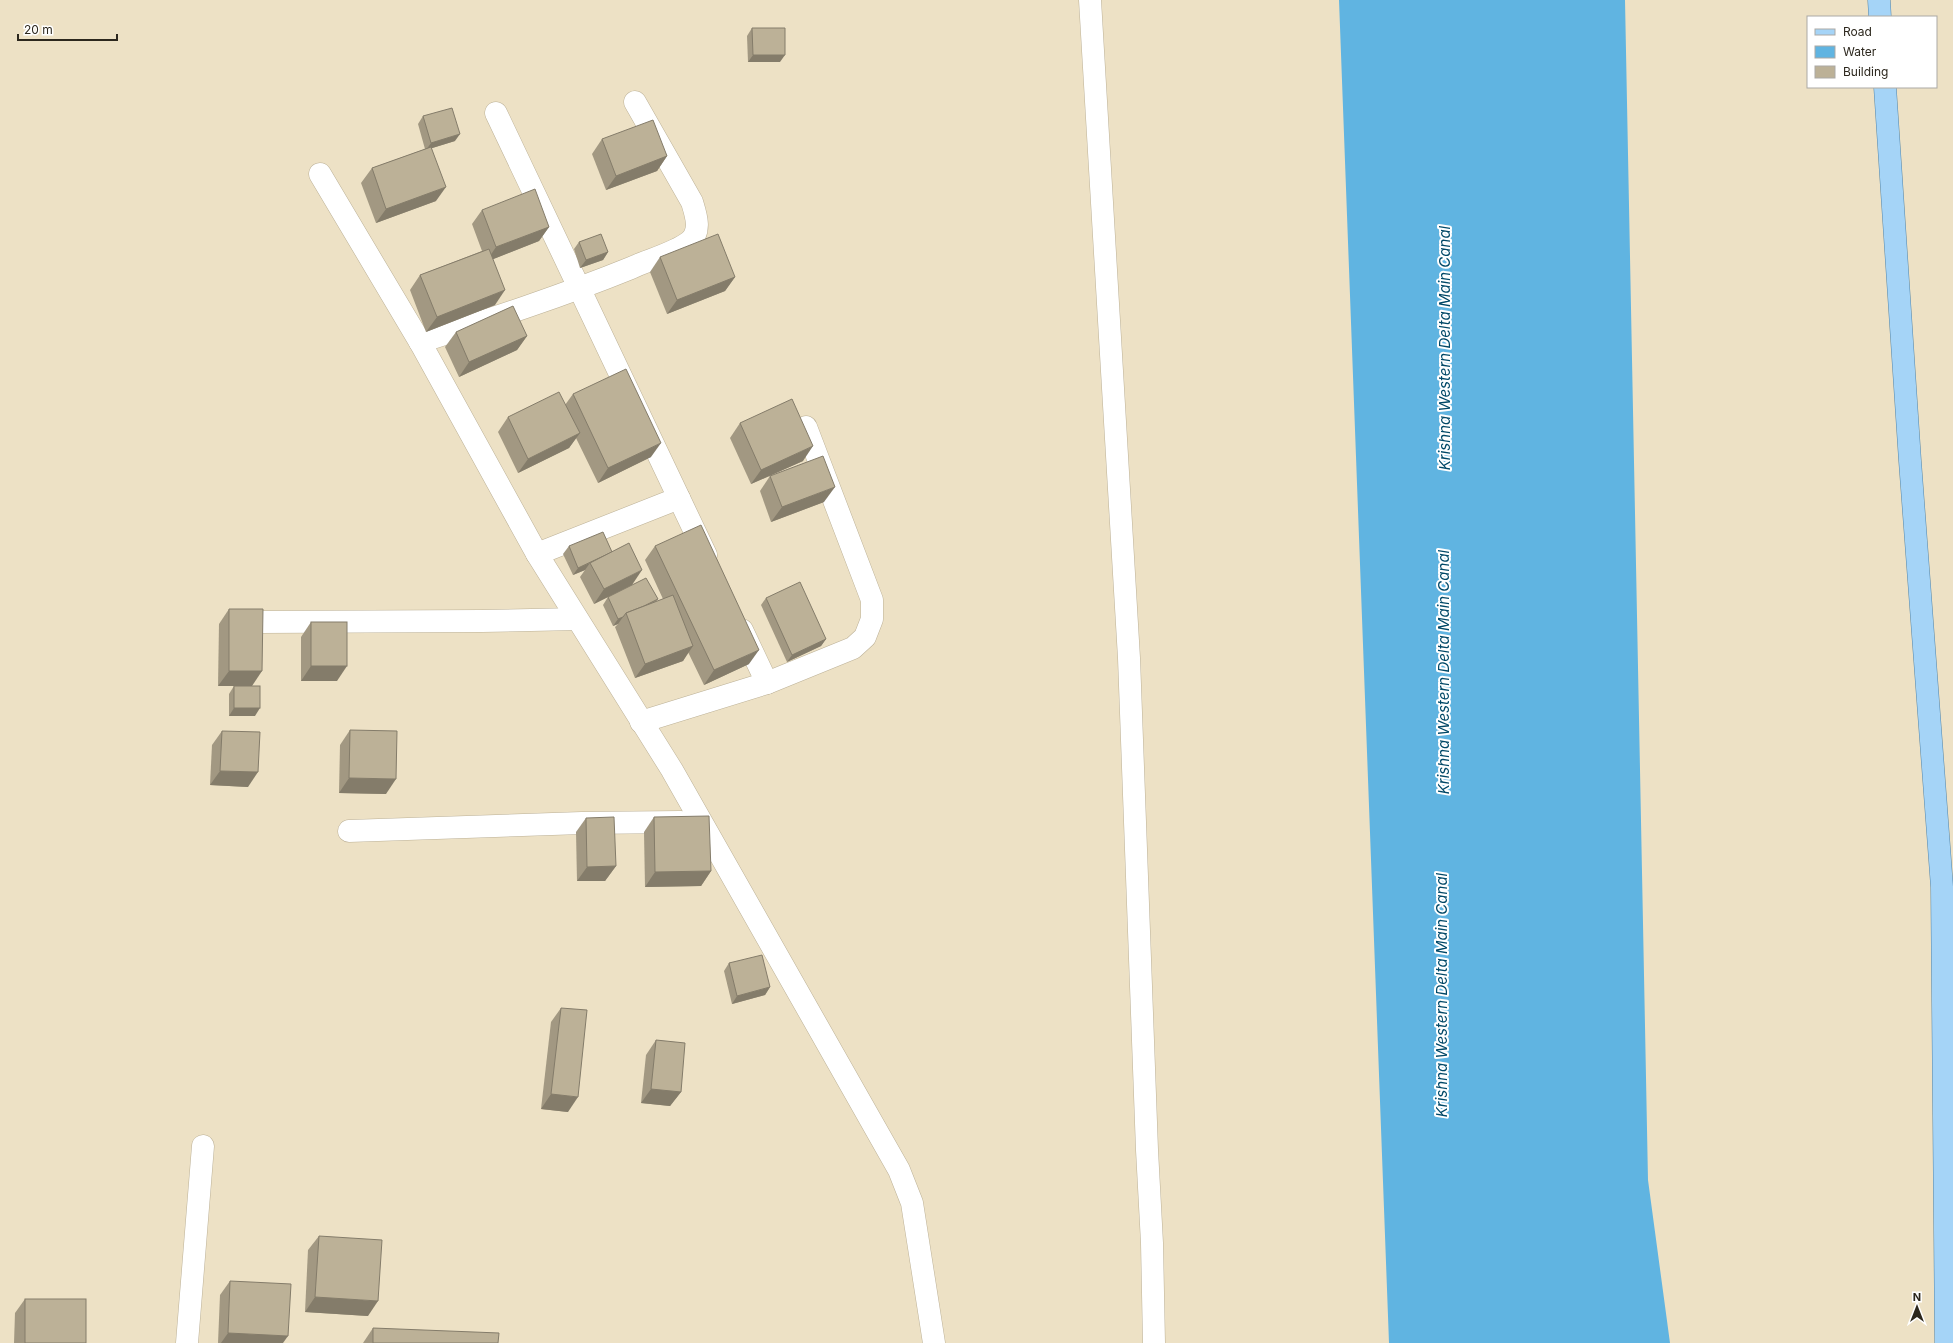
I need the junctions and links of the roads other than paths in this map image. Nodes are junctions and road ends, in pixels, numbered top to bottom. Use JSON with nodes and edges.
{"nodes":[{"id":1,"x":1090,"y":0,"type":"edge"},
{"id":2,"x":1879,"y":0,"type":"edge"},
{"id":3,"x":1880,"y":16,"type":"edge"},
{"id":4,"x":1885,"y":88,"type":"edge"},
{"id":5,"x":635,"y":102,"type":"dead end"},
{"id":6,"x":496,"y":114,"type":"dead end"},
{"id":7,"x":320,"y":174,"type":"dead end"},
{"id":8,"x":579,"y":289,"type":"junction"},
{"id":9,"x":420,"y":342,"type":"junction"},
{"id":10,"x":806,"y":427,"type":"edge"},
{"id":11,"x":679,"y":498,"type":"junction"},
{"id":12,"x":537,"y":554,"type":"junction"},
{"id":13,"x":716,"y":576,"type":"edge"},
{"id":14,"x":733,"y":612,"type":"edge"},
{"id":15,"x":577,"y":619,"type":"junction"},
{"id":16,"x":258,"y":622,"type":"edge"},
{"id":17,"x":767,"y":683,"type":"junction"},
{"id":18,"x":641,"y":722,"type":"junction"},
{"id":19,"x":701,"y":822,"type":"junction"},
{"id":20,"x":349,"y":831,"type":"dead end"},
{"id":21,"x":203,"y":1146,"type":"dead end"},
{"id":22,"x":187,"y":1343,"type":"edge"},
{"id":23,"x":934,"y":1343,"type":"edge"},
{"id":24,"x":1154,"y":1343,"type":"edge"},
{"id":25,"x":1946,"y":1343,"type":"edge"}],
"edges":[{"from":1,"to":24,"type":"street"},
{"from":2,"to":3,"type":"main road"},
{"from":4,"to":25,"type":"main road"},
{"from":5,"to":8,"type":"street"},
{"from":6,"to":8,"type":"street"},
{"from":7,"to":9,"type":"street"},
{"from":8,"to":9,"type":"street"},
{"from":8,"to":11,"type":"street"},
{"from":9,"to":12,"type":"street"},
{"from":10,"to":17,"type":"street"},
{"from":11,"to":12,"type":"street"},
{"from":11,"to":13,"type":"street"},
{"from":12,"to":15,"type":"street"},
{"from":14,"to":17,"type":"street"},
{"from":15,"to":16,"type":"street"},
{"from":15,"to":18,"type":"street"},
{"from":17,"to":18,"type":"street"},
{"from":18,"to":19,"type":"street"},
{"from":19,"to":20,"type":"street"},
{"from":19,"to":23,"type":"street"},
{"from":21,"to":22,"type":"street"}]}
